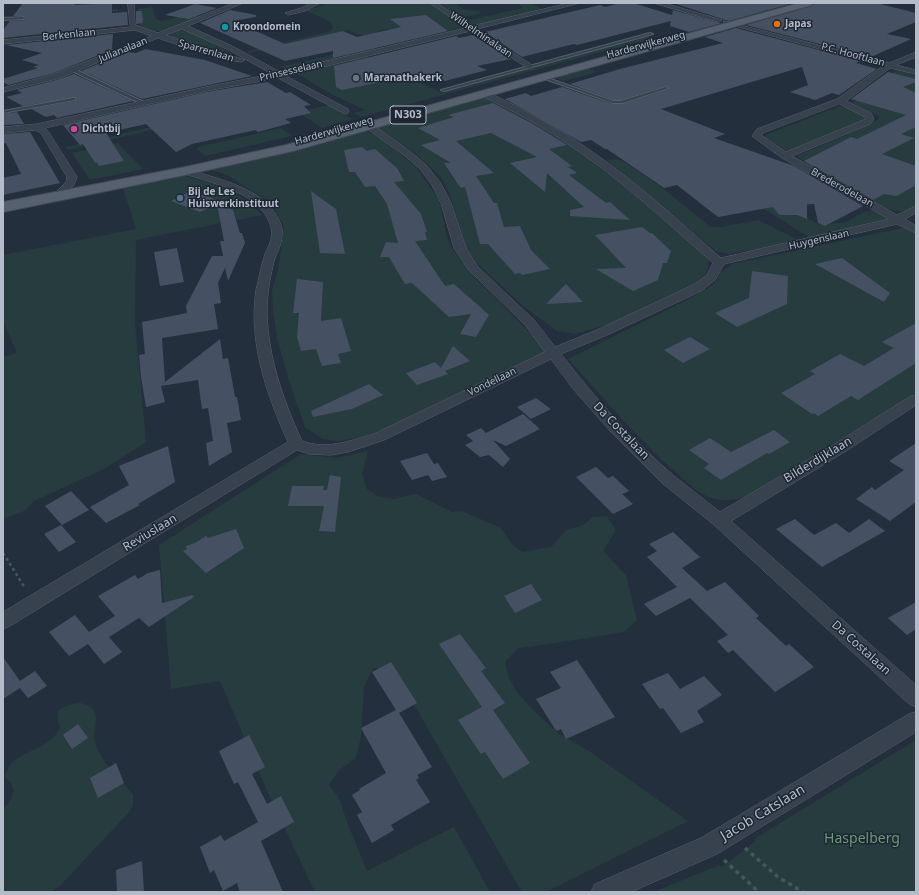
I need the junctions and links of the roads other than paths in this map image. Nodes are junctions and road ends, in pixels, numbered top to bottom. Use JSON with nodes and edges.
{"nodes":[{"id":1,"x":240,"y":3,"type":"edge"},
{"id":2,"x":317,"y":3,"type":"edge"},
{"id":3,"x":433,"y":3,"type":"edge"},
{"id":4,"x":577,"y":3,"type":"edge"},
{"id":5,"x":657,"y":3,"type":"edge"},
{"id":6,"x":800,"y":3,"type":"edge"},
{"id":7,"x":809,"y":3,"type":"edge"},
{"id":8,"x":131,"y":6,"type":"edge"},
{"id":9,"x":288,"y":13,"type":"dead end"},
{"id":10,"x":23,"y":18,"type":"road end"},
{"id":11,"x":3,"y":19,"type":"edge"},
{"id":12,"x":726,"y":22,"type":"junction"},
{"id":13,"x":182,"y":26,"type":"junction"},
{"id":14,"x":135,"y":28,"type":"junction"},
{"id":15,"x":470,"y":28,"type":"junction"},
{"id":16,"x":651,"y":34,"type":"dead end"},
{"id":17,"x":157,"y":36,"type":"junction"},
{"id":18,"x":3,"y":42,"type":"edge"},
{"id":19,"x":916,"y":54,"type":"edge"},
{"id":20,"x":255,"y":63,"type":"junction"},
{"id":21,"x":889,"y":65,"type":"junction"},
{"id":22,"x":529,"y":67,"type":"junction"},
{"id":23,"x":73,"y":70,"type":"junction"},
{"id":24,"x":916,"y":72,"type":"edge"},
{"id":25,"x":280,"y":75,"type":"junction"},
{"id":26,"x":543,"y":77,"type":"junction"},
{"id":27,"x":666,"y":88,"type":"dead end"},
{"id":28,"x":3,"y":90,"type":"edge"},
{"id":29,"x":443,"y":90,"type":"dead end"},
{"id":30,"x":487,"y":95,"type":"dead end"},
{"id":31,"x":73,"y":99,"type":"dead end"},
{"id":32,"x":840,"y":101,"type":"junction"},
{"id":33,"x":144,"y":103,"type":"junction"},
{"id":34,"x":345,"y":111,"type":"dead end"},
{"id":35,"x":3,"y":112,"type":"edge"},
{"id":36,"x":37,"y":127,"type":"junction"},
{"id":37,"x":373,"y":129,"type":"dead end"},
{"id":38,"x":3,"y":130,"type":"edge"},
{"id":39,"x":786,"y":156,"type":"junction"},
{"id":40,"x":185,"y":171,"type":"junction"},
{"id":41,"x":61,"y":192,"type":"junction"},
{"id":42,"x":3,"y":204,"type":"edge"},
{"id":43,"x":3,"y":207,"type":"edge"},
{"id":44,"x":916,"y":209,"type":"edge"},
{"id":45,"x":898,"y":220,"type":"junction"},
{"id":46,"x":916,"y":230,"type":"edge"},
{"id":47,"x":719,"y":262,"type":"junction"},
{"id":48,"x":554,"y":352,"type":"junction"},
{"id":49,"x":916,"y":398,"type":"edge"},
{"id":50,"x":296,"y":444,"type":"junction"},
{"id":51,"x":719,"y":520,"type":"junction"},
{"id":52,"x":3,"y":621,"type":"edge"},
{"id":53,"x":916,"y":698,"type":"edge"},
{"id":54,"x":916,"y":721,"type":"edge"},
{"id":55,"x":603,"y":892,"type":"edge"}],
"edges":[{"from":1,"to":13,"type":"street","name":"Julianalaan"},
{"from":2,"to":9,"type":"street"},
{"from":3,"to":15,"type":"street","name":"Wilhelminalaan"},
{"from":4,"to":15,"type":"street","name":"Prinsesselaan"},
{"from":5,"to":12,"type":"street","name":"P.C. Hooftlaan"},
{"from":6,"to":12,"type":"main road","name":"Harderwijkerweg","number":"N303"},
{"from":7,"to":12,"type":"main road","name":"Harderwijkerweg","number":"N303"},
{"from":8,"to":14,"type":"street"},
{"from":10,"to":11,"type":"lane"},
{"from":12,"to":21,"type":"street","name":"P.C. Hooftlaan"},
{"from":12,"to":26,"type":"main road","name":"Harderwijkerweg","number":"N303"},
{"from":12,"to":41,"type":"main road","name":"Harderwijkerweg","number":"N303"},
{"from":13,"to":17,"type":"street","name":"Julianalaan"},
{"from":13,"to":20,"type":"street","name":"Sparrenlaan"},
{"from":14,"to":17,"type":"street","name":"Sparrenlaan"},
{"from":14,"to":18,"type":"street","name":"Berkenlaan"},
{"from":15,"to":22,"type":"street","name":"Wilhelminalaan"},
{"from":15,"to":25,"type":"street","name":"Prinsesselaan"},
{"from":16,"to":22,"type":"lane","name":"Harderwijkerweg"},
{"from":17,"to":20,"type":"street","name":"Sparrenlaan"},
{"from":17,"to":23,"type":"street","name":"Julianalaan"},
{"from":19,"to":21,"type":"street","name":"Brederodelaan"},
{"from":20,"to":25,"type":"street","name":"Sparrenlaan"},
{"from":21,"to":24,"type":"street","name":"P.C. Hooftlaan"},
{"from":21,"to":32,"type":"street","name":"Brederodelaan"},
{"from":22,"to":29,"type":"lane","name":"Harderwijkerweg"},
{"from":23,"to":28,"type":"street","name":"Julianalaan"},
{"from":23,"to":33,"type":"lane"},
{"from":25,"to":33,"type":"street","name":"Prinsesselaan"},
{"from":25,"to":34,"type":"street","name":"Sparrenlaan"},
{"from":26,"to":27,"type":"lane"},
{"from":26,"to":40,"type":"main road","name":"Harderwijkerweg","number":"N303"},
{"from":30,"to":47,"type":"street"},
{"from":31,"to":35,"type":"lane"},
{"from":32,"to":39,"type":"street"},
{"from":32,"to":39,"type":"street","name":"Brederodelaan"},
{"from":33,"to":36,"type":"street","name":"Prinsesselaan"},
{"from":36,"to":38,"type":"street","name":"Prinsesselaan"},
{"from":36,"to":41,"type":"street"},
{"from":37,"to":48,"type":"street","name":"Da Costalaan"},
{"from":39,"to":45,"type":"street","name":"Brederodelaan"},
{"from":40,"to":43,"type":"main road","name":"Harderwijkerweg","number":"N303"},
{"from":40,"to":50,"type":"street"},
{"from":41,"to":42,"type":"main road","name":"Harderwijkerweg","number":"N303"},
{"from":44,"to":45,"type":"street","name":"Huygenslaan"},
{"from":45,"to":46,"type":"street"},
{"from":45,"to":47,"type":"street","name":"Huygenslaan"},
{"from":47,"to":48,"type":"street","name":"Vondellaan"},
{"from":48,"to":50,"type":"street","name":"Vondellaan"},
{"from":48,"to":51,"type":"street","name":"Da Costalaan"},
{"from":49,"to":51,"type":"street","name":"Bilderdijklaan"},
{"from":50,"to":52,"type":"street","name":"Reviuslaan"},
{"from":51,"to":53,"type":"street","name":"Da Costalaan"},
{"from":54,"to":55,"type":"street","name":"Jacob Catslaan"}]}
